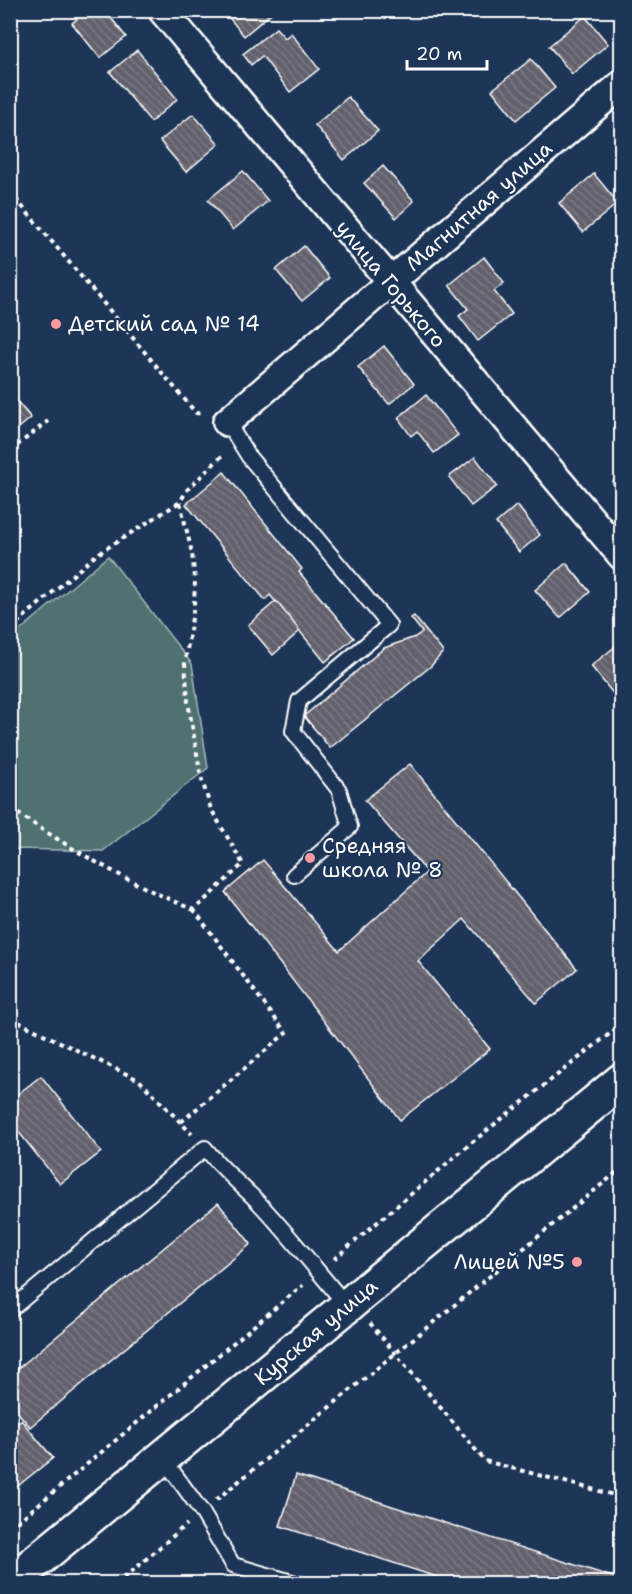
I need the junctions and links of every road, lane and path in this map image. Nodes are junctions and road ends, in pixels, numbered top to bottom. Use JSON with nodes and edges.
{"nodes":[{"id":1,"x":162,"y":10,"type":"edge"},
{"id":2,"x":621,"y":84,"type":"edge"},
{"id":3,"x":10,"y":192,"type":"edge"},
{"id":4,"x":389,"y":283,"type":"junction"},
{"id":5,"x":48,"y":421,"type":"dead end"},
{"id":6,"x":229,"y":422,"type":"junction"},
{"id":7,"x":10,"y":451,"type":"edge"},
{"id":8,"x":180,"y":502,"type":"junction"},
{"id":9,"x":621,"y":556,"type":"edge"},
{"id":10,"x":10,"y":629,"type":"edge"},
{"id":11,"x":10,"y":808,"type":"edge"},
{"id":12,"x":294,"y":875,"type":"dead end"},
{"id":13,"x":194,"y":910,"type":"junction"},
{"id":14,"x":10,"y":1018,"type":"edge"},
{"id":15,"x":621,"y":1080,"type":"edge"},
{"id":16,"x":181,"y":1122,"type":"junction"},
{"id":17,"x":205,"y":1148,"type":"junction"},
{"id":18,"x":621,"y":1168,"type":"edge"},
{"id":19,"x":349,"y":1304,"type":"junction"},
{"id":20,"x":10,"y":1310,"type":"edge"},
{"id":21,"x":396,"y":1354,"type":"junction"},
{"id":22,"x":164,"y":1458,"type":"junction"},
{"id":23,"x":621,"y":1497,"type":"edge"},
{"id":24,"x":202,"y":1512,"type":"junction"},
{"id":25,"x":10,"y":1583,"type":"edge"},
{"id":26,"x":117,"y":1584,"type":"edge"},
{"id":27,"x":299,"y":1584,"type":"edge"}],
"edges":[{"from":1,"to":4,"type":"street","name":"улица Горького"},
{"from":2,"to":4,"type":"street","name":"Магнитная улица"},
{"from":3,"to":6,"type":"path"},
{"from":4,"to":6,"type":"street","name":"Магнитная улица"},
{"from":4,"to":9,"type":"street","name":"улица Горького"},
{"from":5,"to":7,"type":"path"},
{"from":6,"to":8,"type":"path"},
{"from":6,"to":12,"type":"lane"},
{"from":8,"to":10,"type":"path"},
{"from":8,"to":13,"type":"path"},
{"from":11,"to":13,"type":"path"},
{"from":13,"to":16,"type":"path"},
{"from":14,"to":16,"type":"path"},
{"from":15,"to":19,"type":"main road","name":"Курская улица"},
{"from":16,"to":17,"type":"path"},
{"from":17,"to":19,"type":"lane"},
{"from":17,"to":20,"type":"lane"},
{"from":18,"to":21,"type":"path"},
{"from":19,"to":21,"type":"path"},
{"from":19,"to":22,"type":"main road","name":"Курская улица"},
{"from":21,"to":23,"type":"path"},
{"from":21,"to":24,"type":"path"},
{"from":22,"to":24,"type":"lane"},
{"from":22,"to":25,"type":"main road","name":"Курская улица"},
{"from":24,"to":26,"type":"path"},
{"from":24,"to":27,"type":"lane"}]}
